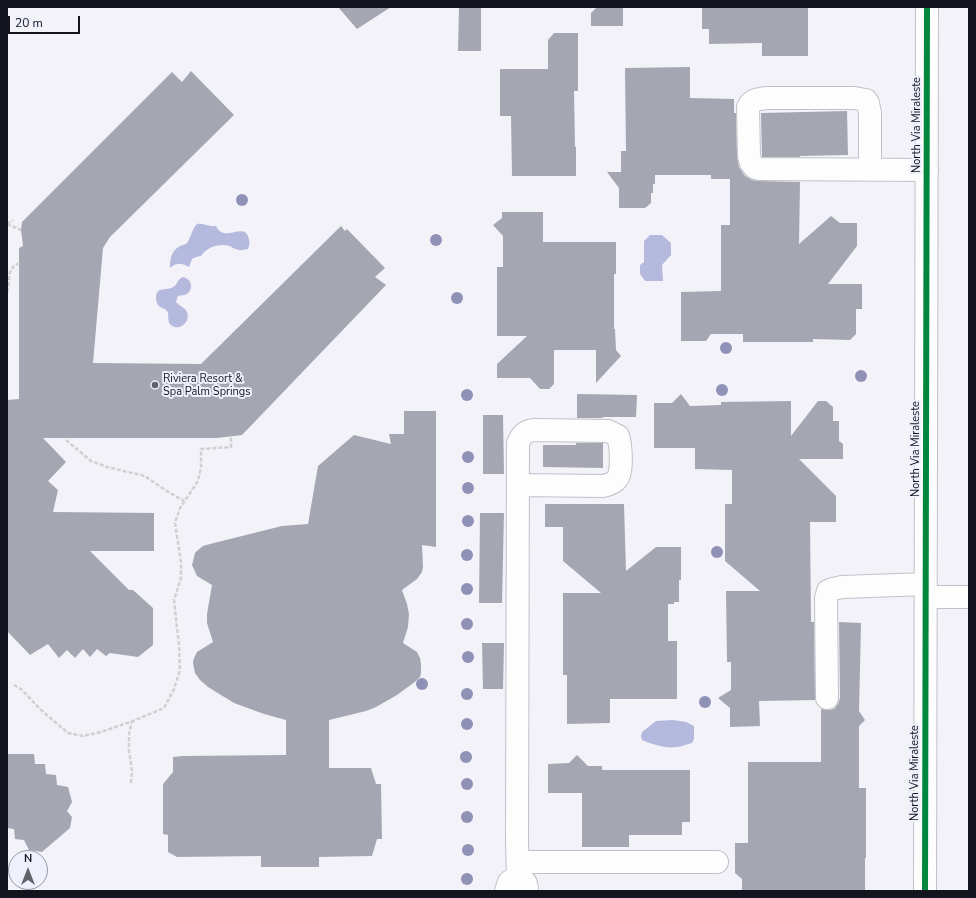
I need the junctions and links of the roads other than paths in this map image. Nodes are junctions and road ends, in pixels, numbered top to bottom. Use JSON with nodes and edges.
{"nodes":[{"id":1,"x":927,"y":7,"type":"edge"},
{"id":2,"x":870,"y":170,"type":"junction"},
{"id":3,"x":927,"y":170,"type":"junction"},
{"id":4,"x":518,"y":485,"type":"junction"},
{"id":5,"x":926,"y":591,"type":"junction"},
{"id":6,"x":969,"y":597,"type":"edge"},
{"id":7,"x":827,"y":698,"type":"dead end"},
{"id":8,"x":717,"y":862,"type":"dead end"},
{"id":9,"x":517,"y":880,"type":"edge"},
{"id":10,"x":925,"y":891,"type":"edge"}],
"edges":[{"from":1,"to":3,"type":"street","name":"North Via Miraleste"},
{"from":2,"to":2,"type":"street"},
{"from":2,"to":3,"type":"street"},
{"from":3,"to":5,"type":"street","name":"North Via Miraleste"},
{"from":4,"to":4,"type":"street"},
{"from":4,"to":9,"type":"street"},
{"from":5,"to":6,"type":"street"},
{"from":5,"to":7,"type":"street"},
{"from":5,"to":10,"type":"street","name":"North Via Miraleste"},
{"from":8,"to":9,"type":"street"}]}
